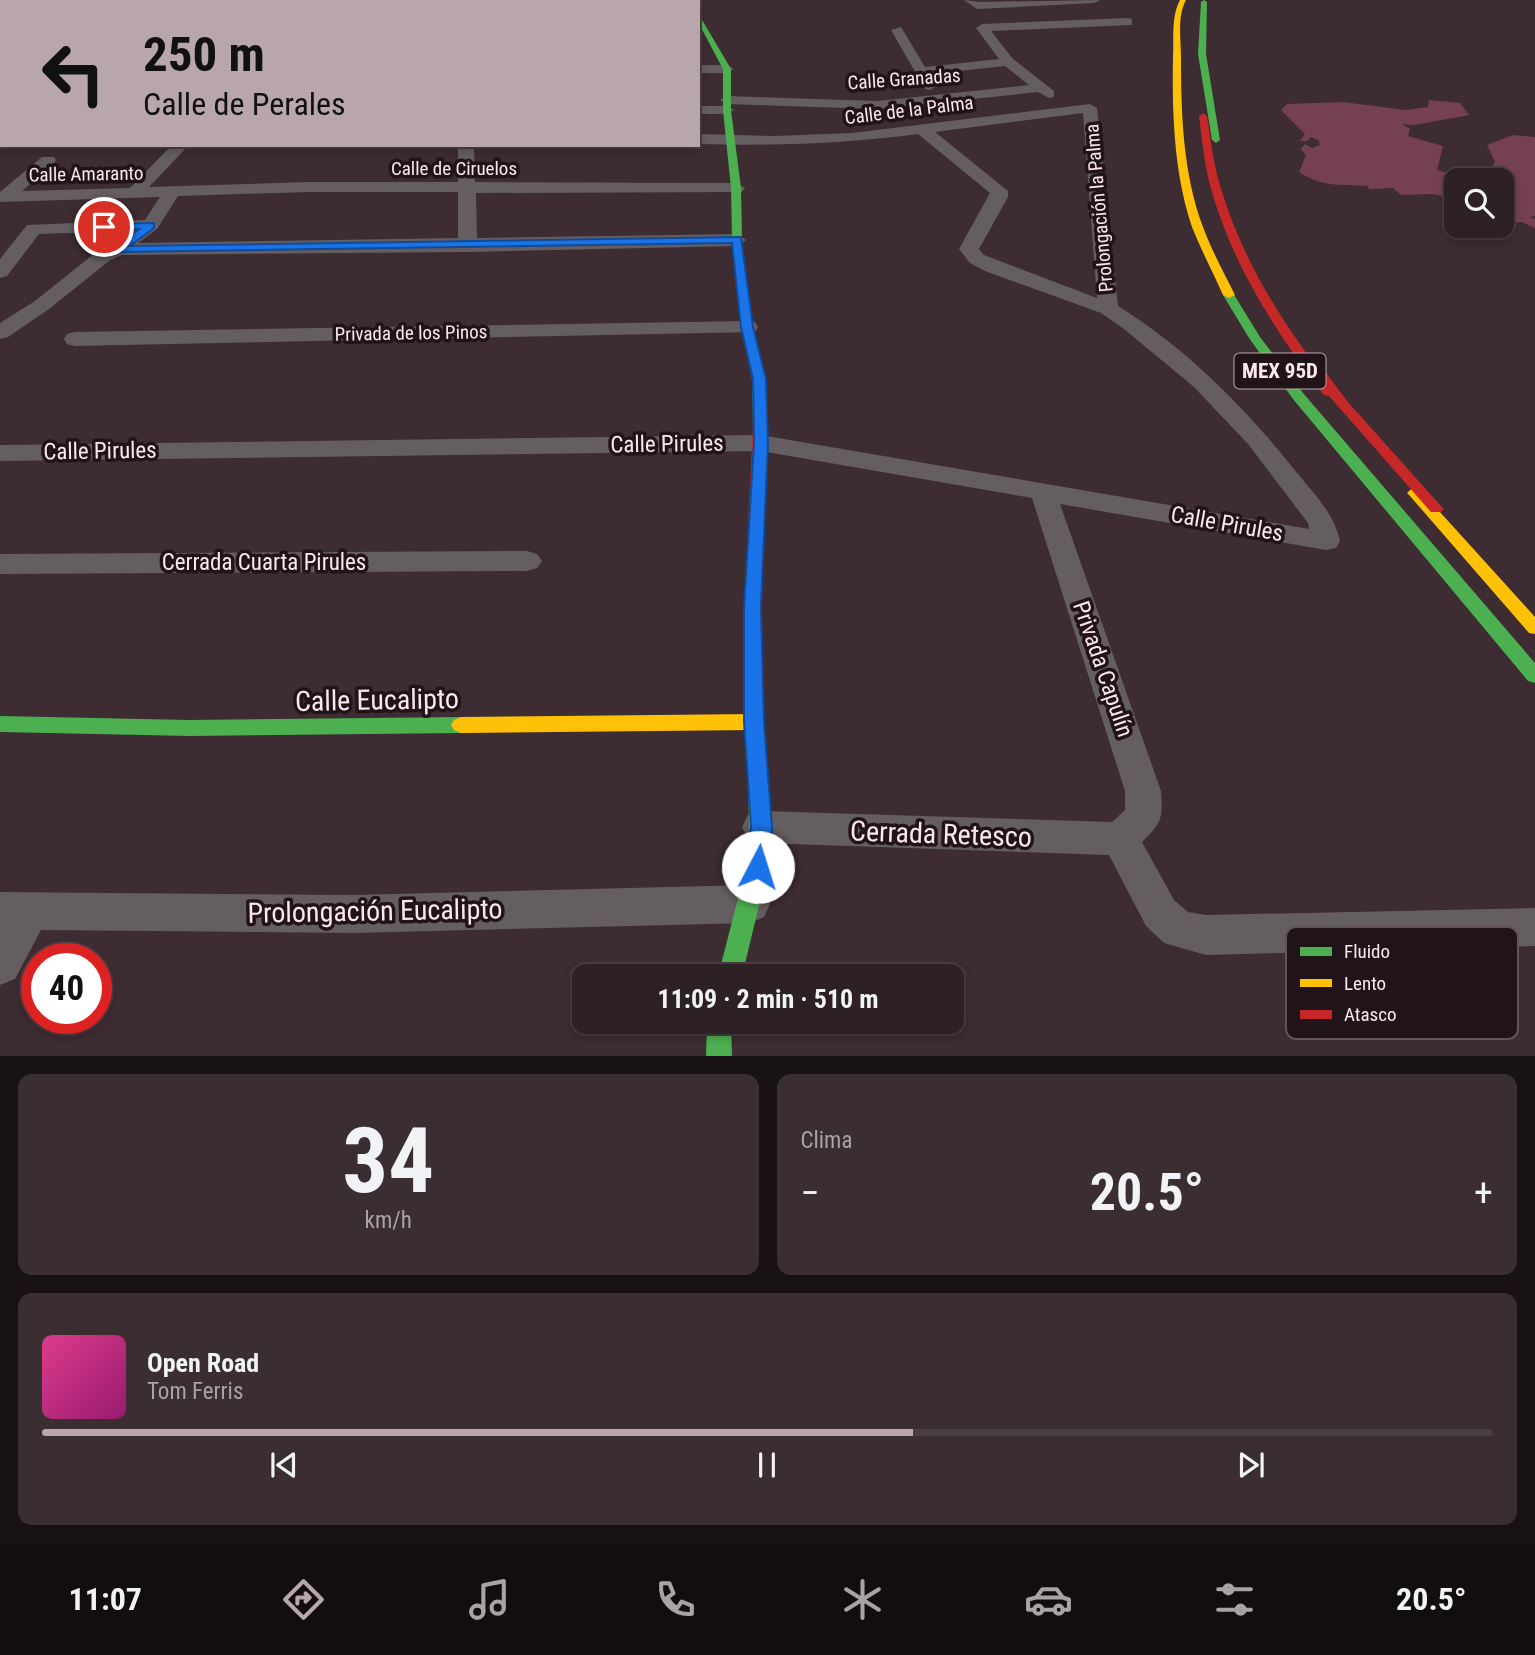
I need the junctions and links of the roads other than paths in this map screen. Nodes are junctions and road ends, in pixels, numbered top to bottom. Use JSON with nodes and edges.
{"nodes":[{"id":1,"x":1094,"y":0,"type":"edge"},
{"id":2,"x":1183,"y":0,"type":"edge"},
{"id":3,"x":1190,"y":0,"type":"edge"},
{"id":4,"x":1202,"y":0,"type":"edge"},
{"id":5,"x":974,"y":3,"type":"edge"},
{"id":6,"x":700,"y":20,"type":"edge"},
{"id":7,"x":1128,"y":22,"type":"dead end"},
{"id":8,"x":897,"y":30,"type":"dead end"},
{"id":9,"x":1008,"y":62,"type":"junction"},
{"id":10,"x":700,"y":69,"type":"edge"},
{"id":11,"x":727,"y":69,"type":"junction"},
{"id":12,"x":920,"y":71,"type":"junction"},
{"id":13,"x":1041,"y":88,"type":"junction"},
{"id":14,"x":933,"y":92,"type":"dead end"},
{"id":15,"x":727,"y":105,"type":"junction"},
{"id":16,"x":1090,"y":107,"type":"joint"},
{"id":17,"x":700,"y":110,"type":"edge"},
{"id":18,"x":1066,"y":111,"type":"junction"},
{"id":19,"x":920,"y":128,"type":"junction"},
{"id":20,"x":732,"y":138,"type":"junction"},
{"id":21,"x":700,"y":139,"type":"edge"},
{"id":22,"x":179,"y":147,"type":"edge"},
{"id":23,"x":466,"y":147,"type":"edge"},
{"id":24,"x":48,"y":160,"type":"dead end"},
{"id":25,"x":736,"y":188,"type":"junction"},
{"id":26,"x":466,"y":190,"type":"junction"},
{"id":27,"x":172,"y":192,"type":"junction"},
{"id":28,"x":133,"y":194,"type":"junction"},
{"id":29,"x":3,"y":196,"type":"edge"},
{"id":30,"x":151,"y":225,"type":"junction"},
{"id":31,"x":737,"y":240,"type":"junction"},
{"id":32,"x":468,"y":246,"type":"junction"},
{"id":33,"x":118,"y":249,"type":"junction"},
{"id":34,"x":0,"y":272,"type":"edge"},
{"id":35,"x":1108,"y":309,"type":"junction"},
{"id":36,"x":747,"y":327,"type":"junction"},
{"id":37,"x":0,"y":332,"type":"edge"},
{"id":38,"x":75,"y":339,"type":"dead end"},
{"id":39,"x":761,"y":443,"type":"junction"},
{"id":40,"x":0,"y":453,"type":"edge"},
{"id":41,"x":1043,"y":492,"type":"junction"},
{"id":42,"x":1326,"y":541,"type":"joint"},
{"id":43,"x":527,"y":561,"type":"dead end"},
{"id":44,"x":0,"y":564,"type":"edge"},
{"id":45,"x":1535,"y":621,"type":"edge"},
{"id":46,"x":1535,"y":628,"type":"edge"},
{"id":47,"x":1535,"y":674,"type":"edge"},
{"id":48,"x":754,"y":722,"type":"junction"},
{"id":49,"x":0,"y":724,"type":"edge"},
{"id":50,"x":761,"y":827,"type":"junction"},
{"id":51,"x":1120,"y":839,"type":"junction"},
{"id":52,"x":750,"y":904,"type":"junction"},
{"id":53,"x":16,"y":911,"type":"edge"},
{"id":54,"x":1286,"y":932,"type":"edge"},
{"id":55,"x":0,"y":964,"type":"edge"},
{"id":56,"x":733,"y":964,"type":"edge"},
{"id":57,"x":719,"y":1034,"type":"edge"},
{"id":58,"x":719,"y":1056,"type":"edge"}],
"edges":[{"from":1,"to":5,"type":"street"},
{"from":2,"to":47,"type":"main road","number":"MEX 95D"},
{"from":3,"to":47,"type":"main road"},
{"from":4,"to":45,"type":"main road"},
{"from":4,"to":46,"type":"main road","number":"MEX 95D"},
{"from":6,"to":11,"type":"main road"},
{"from":7,"to":9,"type":"street"},
{"from":8,"to":12,"type":"street"},
{"from":9,"to":12,"type":"street"},
{"from":9,"to":13,"type":"street"},
{"from":10,"to":11,"type":"street"},
{"from":11,"to":15,"type":"main road"},
{"from":12,"to":14,"type":"street"},
{"from":13,"to":15,"type":"street","name":"Calle Granadas"},
{"from":13,"to":18,"type":"street"},
{"from":15,"to":17,"type":"street","name":"Calle Granadas"},
{"from":15,"to":20,"type":"main road"},
{"from":16,"to":18,"type":"street","name":"Calle de la Palma"},
{"from":16,"to":35,"type":"street","name":"Prolongación la Palma"},
{"from":18,"to":19,"type":"street","name":"Calle de la Palma"},
{"from":19,"to":20,"type":"street","name":"Calle de la Palma"},
{"from":19,"to":35,"type":"street","name":"Prolongación la Palma"},
{"from":20,"to":21,"type":"street"},
{"from":20,"to":25,"type":"main road"},
{"from":22,"to":28,"type":"street"},
{"from":23,"to":26,"type":"street"},
{"from":24,"to":29,"type":"street"},
{"from":25,"to":26,"type":"street","name":"Calle de Ciruelos"},
{"from":25,"to":31,"type":"main road"},
{"from":26,"to":27,"type":"street","name":"Calle de Ciruelos"},
{"from":26,"to":32,"type":"street"},
{"from":27,"to":28,"type":"street","name":"Calle Amaranto"},
{"from":27,"to":30,"type":"street"},
{"from":28,"to":29,"type":"street","name":"Calle Amaranto"},
{"from":30,"to":33,"type":"street"},
{"from":30,"to":34,"type":"street"},
{"from":31,"to":32,"type":"street"},
{"from":31,"to":36,"type":"main road"},
{"from":32,"to":33,"type":"street"},
{"from":33,"to":37,"type":"street"},
{"from":35,"to":42,"type":"street","name":"Prolongación la Palma"},
{"from":36,"to":38,"type":"street","name":"Privada de los Pinos"},
{"from":36,"to":39,"type":"main road"},
{"from":39,"to":40,"type":"street","name":"Calle Pirules"},
{"from":39,"to":41,"type":"street","name":"Calle Pirules"},
{"from":39,"to":48,"type":"main road"},
{"from":41,"to":42,"type":"street","name":"Calle Pirules"},
{"from":41,"to":51,"type":"street","name":"Privada Capulín"},
{"from":43,"to":44,"type":"street","name":"Cerrada Cuarta Pirules"},
{"from":48,"to":49,"type":"main road","name":"Calle Eucalipto"},
{"from":48,"to":50,"type":"main road"},
{"from":50,"to":51,"type":"street","name":"Cerrada Retesco"},
{"from":50,"to":52,"type":"main road"},
{"from":51,"to":54,"type":"street"},
{"from":52,"to":53,"type":"street","name":"Prolongación Eucalipto"},
{"from":52,"to":56,"type":"main road"},
{"from":53,"to":55,"type":"street"},
{"from":57,"to":58,"type":"main road"}]}
